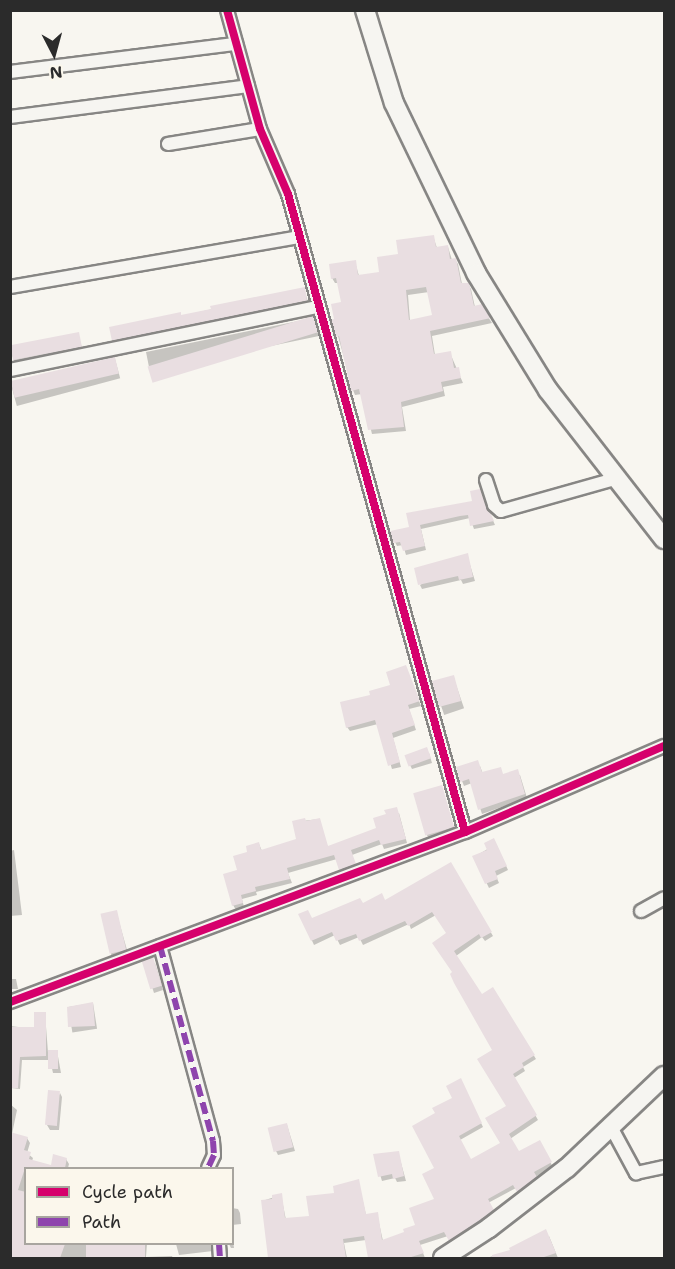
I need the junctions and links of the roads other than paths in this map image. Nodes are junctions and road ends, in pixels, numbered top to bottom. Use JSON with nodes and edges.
{"nodes":[{"id":1,"x":228,"y":10,"type":"edge"},
{"id":2,"x":365,"y":10,"type":"edge"},
{"id":3,"x":236,"y":44,"type":"junction"},
{"id":4,"x":10,"y":72,"type":"edge"},
{"id":5,"x":248,"y":86,"type":"junction"},
{"id":6,"x":10,"y":117,"type":"edge"},
{"id":7,"x":260,"y":129,"type":"junction"},
{"id":8,"x":168,"y":144,"type":"dead end"},
{"id":9,"x":299,"y":237,"type":"junction"},
{"id":10,"x":10,"y":287,"type":"edge"},
{"id":11,"x":318,"y":308,"type":"junction"},
{"id":12,"x":10,"y":370,"type":"edge"},
{"id":13,"x":615,"y":479,"type":"junction"},
{"id":14,"x":486,"y":480,"type":"dead end"},
{"id":15,"x":664,"y":538,"type":"edge"},
{"id":16,"x":664,"y":746,"type":"edge"},
{"id":17,"x":465,"y":832,"type":"junction"},
{"id":18,"x":664,"y":898,"type":"edge"},
{"id":19,"x":641,"y":911,"type":"dead end"},
{"id":20,"x":160,"y":946,"type":"junction"},
{"id":21,"x":10,"y":1002,"type":"edge"},
{"id":22,"x":664,"y":1076,"type":"edge"},
{"id":23,"x":610,"y":1125,"type":"junction"},
{"id":24,"x":208,"y":1167,"type":"edge"},
{"id":25,"x":664,"y":1167,"type":"edge"},
{"id":26,"x":443,"y":1258,"type":"edge"}],
"edges":[{"from":1,"to":3,"type":"street"},
{"from":2,"to":13,"type":"main road"},
{"from":3,"to":4,"type":"street"},
{"from":3,"to":5,"type":"street"},
{"from":5,"to":6,"type":"street"},
{"from":5,"to":7,"type":"street"},
{"from":7,"to":8,"type":"street"},
{"from":7,"to":9,"type":"street"},
{"from":9,"to":10,"type":"street"},
{"from":9,"to":11,"type":"street"},
{"from":11,"to":12,"type":"street"},
{"from":11,"to":17,"type":"street"},
{"from":13,"to":14,"type":"street"},
{"from":13,"to":15,"type":"main road"},
{"from":16,"to":17,"type":"street"},
{"from":17,"to":20,"type":"street"},
{"from":18,"to":19,"type":"street"},
{"from":20,"to":21,"type":"street"},
{"from":20,"to":24,"type":"street"},
{"from":22,"to":23,"type":"main road"},
{"from":23,"to":25,"type":"street"},
{"from":23,"to":26,"type":"main road"}]}
